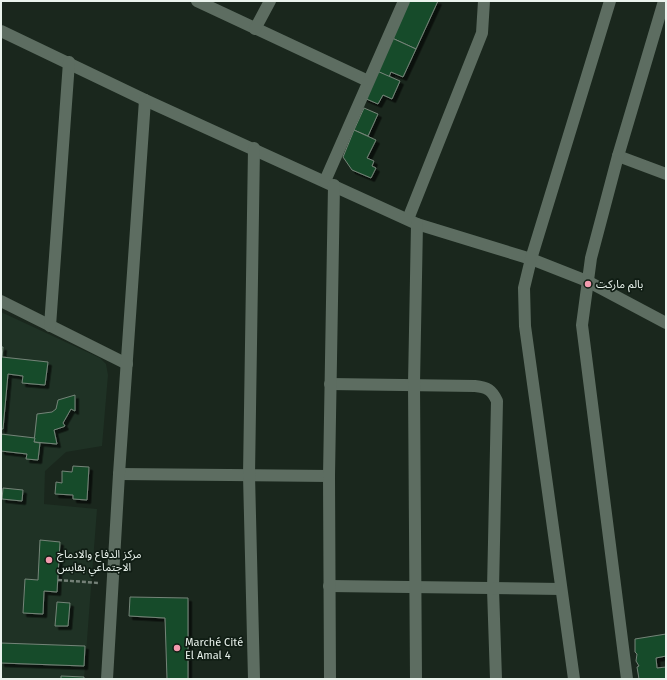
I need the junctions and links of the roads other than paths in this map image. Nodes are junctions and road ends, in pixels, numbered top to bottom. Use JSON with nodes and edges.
{"nodes":[{"id":1,"x":197,"y":1,"type":"edge"},
{"id":2,"x":270,"y":1,"type":"edge"},
{"id":3,"x":404,"y":1,"type":"edge"},
{"id":4,"x":484,"y":1,"type":"edge"},
{"id":5,"x":610,"y":1,"type":"edge"},
{"id":6,"x":664,"y":1,"type":"edge"},
{"id":7,"x":255,"y":29,"type":"junction"},
{"id":8,"x":1,"y":31,"type":"edge"},
{"id":9,"x":69,"y":62,"type":"junction"},
{"id":10,"x":368,"y":81,"type":"junction"},
{"id":11,"x":145,"y":100,"type":"junction"},
{"id":12,"x":254,"y":148,"type":"junction"},
{"id":13,"x":618,"y":156,"type":"junction"},
{"id":14,"x":666,"y":174,"type":"edge"},
{"id":15,"x":329,"y":183,"type":"junction"},
{"id":16,"x":412,"y":221,"type":"junction"},
{"id":17,"x":531,"y":259,"type":"junction"},
{"id":18,"x":587,"y":281,"type":"junction"},
{"id":19,"x":1,"y":301,"type":"edge"},
{"id":20,"x":666,"y":323,"type":"edge"},
{"id":21,"x":50,"y":326,"type":"junction"},
{"id":22,"x":127,"y":364,"type":"junction"},
{"id":23,"x":330,"y":384,"type":"junction"},
{"id":24,"x":414,"y":384,"type":"junction"},
{"id":25,"x":119,"y":474,"type":"junction"},
{"id":26,"x":249,"y":476,"type":"junction"},
{"id":27,"x":329,"y":476,"type":"junction"},
{"id":28,"x":329,"y":586,"type":"junction"},
{"id":29,"x":415,"y":588,"type":"junction"},
{"id":30,"x":493,"y":589,"type":"junction"},
{"id":31,"x":561,"y":589,"type":"junction"},
{"id":32,"x":107,"y":679,"type":"edge"},
{"id":33,"x":254,"y":679,"type":"edge"},
{"id":34,"x":330,"y":679,"type":"edge"},
{"id":35,"x":416,"y":679,"type":"edge"},
{"id":36,"x":496,"y":679,"type":"edge"},
{"id":37,"x":574,"y":679,"type":"edge"},
{"id":38,"x":627,"y":679,"type":"edge"}],
"edges":[{"from":1,"to":7,"type":"street"},
{"from":2,"to":7,"type":"street"},
{"from":3,"to":10,"type":"street"},
{"from":4,"to":16,"type":"street"},
{"from":5,"to":17,"type":"street"},
{"from":6,"to":13,"type":"street"},
{"from":7,"to":10,"type":"street"},
{"from":8,"to":9,"type":"street"},
{"from":9,"to":11,"type":"street"},
{"from":9,"to":21,"type":"street"},
{"from":10,"to":15,"type":"street"},
{"from":11,"to":12,"type":"street"},
{"from":11,"to":22,"type":"street"},
{"from":12,"to":15,"type":"street"},
{"from":12,"to":26,"type":"street"},
{"from":13,"to":14,"type":"street"},
{"from":13,"to":18,"type":"street"},
{"from":15,"to":16,"type":"street"},
{"from":15,"to":23,"type":"street"},
{"from":16,"to":17,"type":"street"},
{"from":16,"to":24,"type":"street"},
{"from":17,"to":18,"type":"street"},
{"from":17,"to":31,"type":"street"},
{"from":18,"to":20,"type":"street"},
{"from":18,"to":38,"type":"street"},
{"from":19,"to":21,"type":"street"},
{"from":21,"to":22,"type":"street"},
{"from":22,"to":25,"type":"street"},
{"from":23,"to":24,"type":"street"},
{"from":23,"to":27,"type":"street"},
{"from":24,"to":29,"type":"street"},
{"from":24,"to":30,"type":"street"},
{"from":25,"to":26,"type":"street"},
{"from":25,"to":32,"type":"street"},
{"from":26,"to":27,"type":"street"},
{"from":26,"to":33,"type":"street"},
{"from":27,"to":28,"type":"street"},
{"from":28,"to":29,"type":"street"},
{"from":28,"to":34,"type":"street"},
{"from":29,"to":30,"type":"street"},
{"from":29,"to":35,"type":"street"},
{"from":30,"to":31,"type":"street"},
{"from":30,"to":36,"type":"street"},
{"from":31,"to":37,"type":"street"}]}
